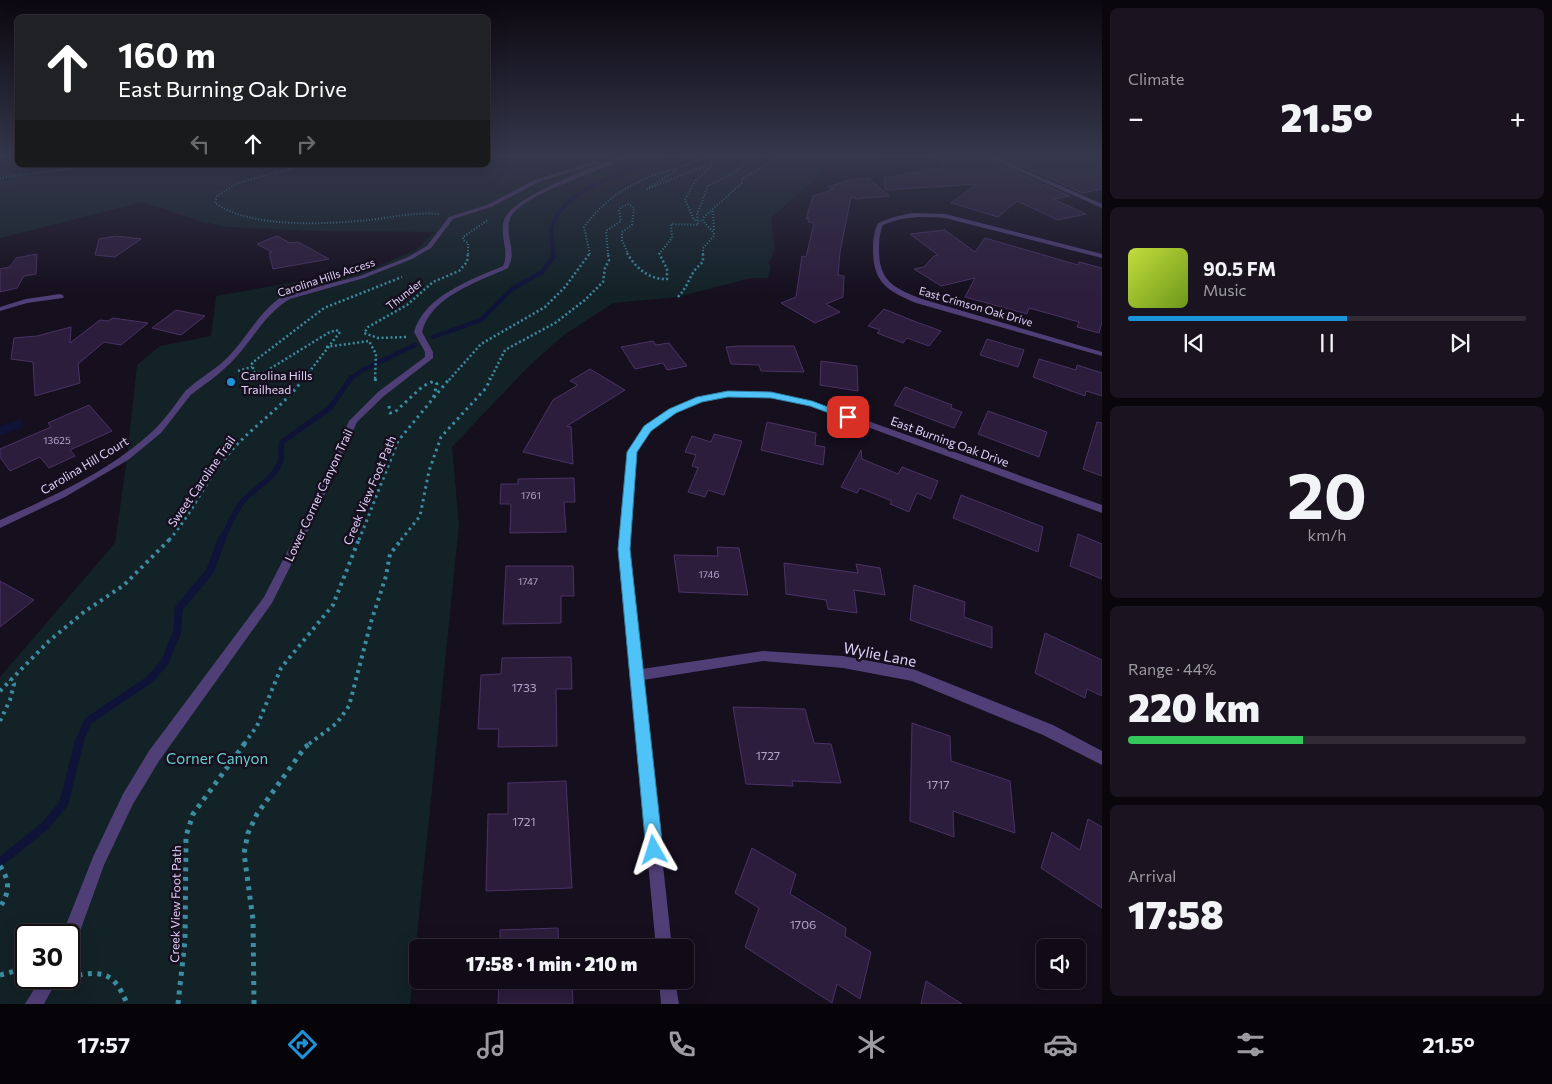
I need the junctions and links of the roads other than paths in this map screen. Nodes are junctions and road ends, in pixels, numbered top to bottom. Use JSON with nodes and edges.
{"nodes":[{"id":1,"x":497,"y":202,"type":"edge"},
{"id":2,"x":526,"y":202,"type":"edge"},
{"id":3,"x":1102,"y":256,"type":"edge"},
{"id":4,"x":60,"y":296,"type":"dead end"},
{"id":5,"x":0,"y":308,"type":"edge"},
{"id":6,"x":1102,"y":354,"type":"edge"},
{"id":7,"x":190,"y":392,"type":"joint"},
{"id":8,"x":1102,"y":509,"type":"edge"},
{"id":9,"x":0,"y":524,"type":"edge"},
{"id":10,"x":636,"y":676,"type":"junction"},
{"id":11,"x":1102,"y":758,"type":"edge"},
{"id":12,"x":75,"y":924,"type":"edge"},
{"id":13,"x":663,"y":939,"type":"edge"},
{"id":14,"x":43,"y":989,"type":"edge"},
{"id":15,"x":668,"y":989,"type":"edge"},
{"id":16,"x":34,"y":1004,"type":"edge"},
{"id":17,"x":670,"y":1004,"type":"edge"}],
"edges":[{"from":1,"to":7,"type":"street","name":"Carolina Hills Access"},
{"from":2,"to":12,"type":"street","name":"Lower Corner Canyon Trail"},
{"from":3,"to":6,"type":"street","name":"East Crimson Oak Drive"},
{"from":4,"to":5,"type":"street"},
{"from":7,"to":9,"type":"street","name":"Carolina Hill Court"},
{"from":8,"to":10,"type":"street","name":"East Burning Oak Drive"},
{"from":10,"to":11,"type":"street","name":"Wylie Lane"},
{"from":10,"to":13,"type":"street","name":"East Burning Oak Drive"},
{"from":14,"to":16,"type":"street"},
{"from":15,"to":17,"type":"street"}]}
